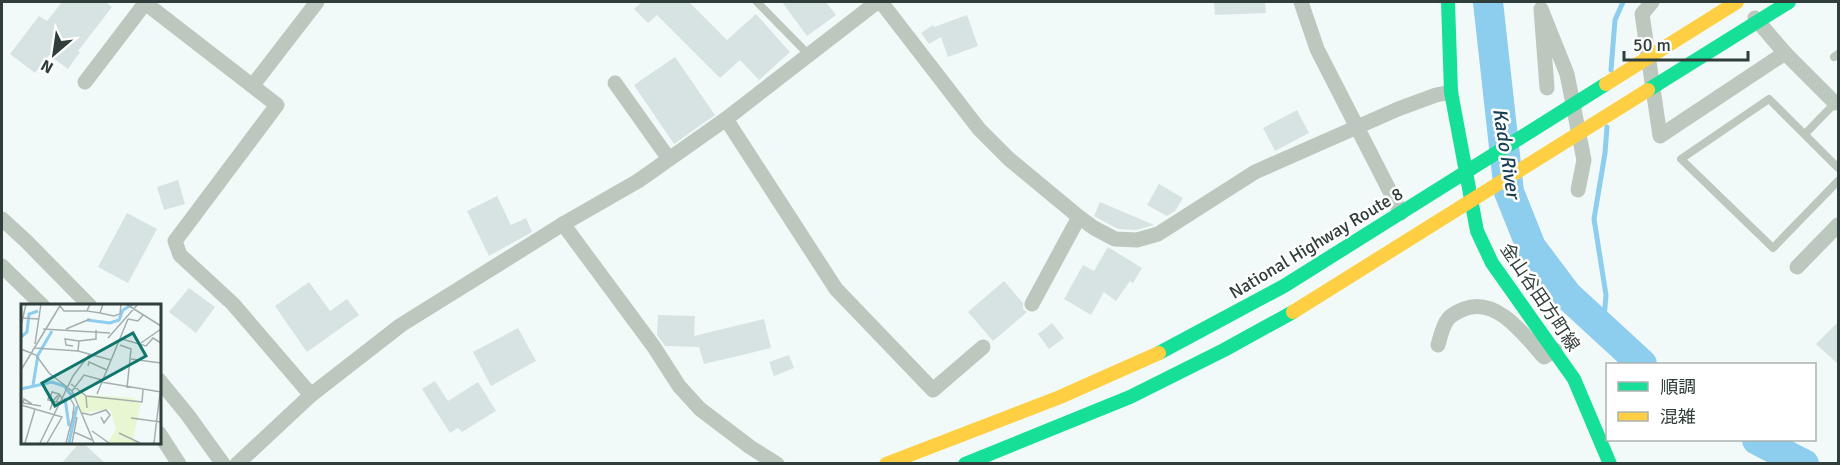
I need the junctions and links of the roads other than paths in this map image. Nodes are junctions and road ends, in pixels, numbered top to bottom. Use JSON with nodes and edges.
{"nodes":[{"id":1,"x":145,"y":2,"type":"edge"},
{"id":2,"x":317,"y":2,"type":"edge"},
{"id":3,"x":757,"y":2,"type":"edge"},
{"id":4,"x":879,"y":2,"type":"edge"},
{"id":5,"x":1301,"y":2,"type":"edge"},
{"id":6,"x":1449,"y":2,"type":"edge"},
{"id":7,"x":1652,"y":2,"type":"edge"},
{"id":8,"x":1739,"y":2,"type":"edge"},
{"id":9,"x":1789,"y":2,"type":"edge"},
{"id":10,"x":1541,"y":5,"type":"edge"},
{"id":11,"x":1785,"y":53,"type":"junction"},
{"id":12,"x":809,"y":55,"type":"junction"},
{"id":13,"x":85,"y":82,"type":"dead end"},
{"id":14,"x":615,"y":83,"type":"dead end"},
{"id":15,"x":253,"y":85,"type":"junction"},
{"id":16,"x":1547,"y":88,"type":"dead end"},
{"id":17,"x":1451,"y":92,"type":"junction"},
{"id":18,"x":1838,"y":103,"type":"edge"},
{"id":19,"x":726,"y":119,"type":"junction"},
{"id":20,"x":1358,"y":127,"type":"junction"},
{"id":21,"x":1805,"y":134,"type":"junction"},
{"id":22,"x":669,"y":159,"type":"junction"},
{"id":23,"x":1839,"y":168,"type":"edge"},
{"id":24,"x":1839,"y":181,"type":"edge"},
{"id":25,"x":1578,"y":190,"type":"dead end"},
{"id":26,"x":1401,"y":213,"type":"junction"},
{"id":27,"x":1078,"y":217,"type":"junction"},
{"id":28,"x":2,"y":219,"type":"edge"},
{"id":29,"x":563,"y":224,"type":"junction"},
{"id":30,"x":1839,"y":225,"type":"edge"},
{"id":31,"x":2,"y":266,"type":"edge"},
{"id":32,"x":1797,"y":267,"type":"dead end"},
{"id":33,"x":41,"y":304,"type":"edge"},
{"id":34,"x":88,"y":304,"type":"edge"},
{"id":35,"x":1032,"y":304,"type":"dead end"},
{"id":36,"x":1437,"y":345,"type":"dead end"},
{"id":37,"x":983,"y":347,"type":"dead end"},
{"id":38,"x":1555,"y":350,"type":"junction"},
{"id":39,"x":160,"y":381,"type":"edge"},
{"id":40,"x":311,"y":395,"type":"junction"},
{"id":41,"x":160,"y":435,"type":"edge"},
{"id":42,"x":179,"y":464,"type":"edge"},
{"id":43,"x":223,"y":464,"type":"edge"},
{"id":44,"x":237,"y":464,"type":"edge"},
{"id":45,"x":777,"y":464,"type":"edge"},
{"id":46,"x":886,"y":464,"type":"edge"},
{"id":47,"x":964,"y":464,"type":"edge"},
{"id":48,"x":1610,"y":464,"type":"edge"}],
"edges":[{"from":1,"to":13,"type":"street"},
{"from":1,"to":15,"type":"street"},
{"from":2,"to":15,"type":"street"},
{"from":3,"to":12,"type":"lane"},
{"from":4,"to":12,"type":"street"},
{"from":4,"to":27,"type":"street"},
{"from":5,"to":20,"type":"street"},
{"from":6,"to":17,"type":"main road","name":"金山谷田方町線"},
{"from":7,"to":11,"type":"street"},
{"from":8,"to":11,"type":"street"},
{"from":8,"to":26,"type":"main road","name":"National Highway Route 8"},
{"from":9,"to":47,"type":"main road"},
{"from":10,"to":16,"type":"street"},
{"from":10,"to":25,"type":"street"},
{"from":11,"to":18,"type":"street"},
{"from":12,"to":19,"type":"street"},
{"from":14,"to":22,"type":"street"},
{"from":15,"to":40,"type":"street"},
{"from":17,"to":20,"type":"street"},
{"from":17,"to":38,"type":"main road","name":"金山谷田方町線"},
{"from":18,"to":21,"type":"lane"},
{"from":19,"to":22,"type":"street"},
{"from":19,"to":37,"type":"street"},
{"from":20,"to":26,"type":"street"},
{"from":20,"to":27,"type":"street"},
{"from":21,"to":23,"type":"lane"},
{"from":21,"to":24,"type":"lane"},
{"from":22,"to":29,"type":"street"},
{"from":26,"to":46,"type":"main road","name":"National Highway Route 8"},
{"from":27,"to":35,"type":"street"},
{"from":28,"to":34,"type":"street"},
{"from":29,"to":40,"type":"street"},
{"from":29,"to":45,"type":"street"},
{"from":30,"to":32,"type":"street"},
{"from":31,"to":33,"type":"street"},
{"from":36,"to":38,"type":"street"},
{"from":38,"to":48,"type":"main road","name":"金山谷田方町線"},
{"from":39,"to":43,"type":"street"},
{"from":40,"to":44,"type":"street"},
{"from":41,"to":42,"type":"street"}]}
